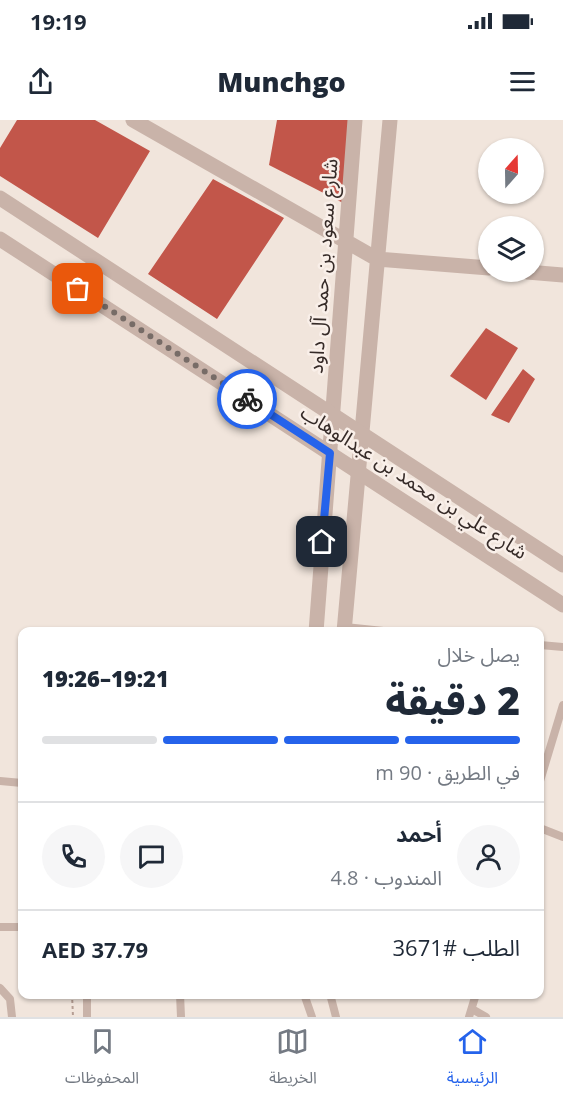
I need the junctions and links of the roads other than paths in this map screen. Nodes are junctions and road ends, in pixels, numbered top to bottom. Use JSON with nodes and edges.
{"nodes":[{"id":1,"x":134,"y":120,"type":"edge"},
{"id":2,"x":355,"y":120,"type":"edge"},
{"id":3,"x":390,"y":120,"type":"edge"},
{"id":4,"x":0,"y":198,"type":"edge"},
{"id":5,"x":0,"y":239,"type":"edge"},
{"id":6,"x":346,"y":239,"type":"junction"},
{"id":7,"x":377,"y":259,"type":"junction"},
{"id":8,"x":478,"y":267,"type":"edge"},
{"id":9,"x":544,"y":273,"type":"edge"},
{"id":10,"x":563,"y":274,"type":"edge"},
{"id":11,"x":332,"y":415,"type":"junction"},
{"id":12,"x":362,"y":434,"type":"junction"},
{"id":13,"x":330,"y":453,"type":"junction"},
{"id":14,"x":358,"y":471,"type":"junction"},
{"id":15,"x":563,"y":565,"type":"edge"},
{"id":16,"x":563,"y":605,"type":"edge"},
{"id":17,"x":315,"y":627,"type":"edge"},
{"id":18,"x":344,"y":627,"type":"edge"},
{"id":19,"x":544,"y":645,"type":"edge"},
{"id":20,"x":563,"y":647,"type":"edge"},
{"id":21,"x":563,"y":705,"type":"edge"},
{"id":22,"x":544,"y":768,"type":"edge"},
{"id":23,"x":0,"y":782,"type":"edge"},
{"id":24,"x":18,"y":783,"type":"edge"},
{"id":25,"x":544,"y":830,"type":"edge"},
{"id":26,"x":563,"y":837,"type":"edge"},
{"id":27,"x":0,"y":927,"type":"edge"},
{"id":28,"x":18,"y":927,"type":"edge"},
{"id":29,"x":0,"y":988,"type":"edge"},
{"id":30,"x":87,"y":999,"type":"edge"},
{"id":31,"x":180,"y":999,"type":"edge"},
{"id":32,"x":306,"y":999,"type":"edge"},
{"id":33,"x":331,"y":999,"type":"edge"},
{"id":34,"x":471,"y":1013,"type":"edge"},
{"id":35,"x":12,"y":1017,"type":"edge"},
{"id":36,"x":87,"y":1017,"type":"edge"},
{"id":37,"x":182,"y":1017,"type":"edge"},
{"id":38,"x":312,"y":1017,"type":"edge"},
{"id":39,"x":336,"y":1017,"type":"edge"},
{"id":40,"x":486,"y":1017,"type":"edge"}],
"edges":[{"from":1,"to":6,"type":"street"},
{"from":2,"to":6,"type":"street","name":"شارع سعود بن حمد آل داود"},
{"from":3,"to":7,"type":"street"},
{"from":4,"to":11,"type":"street"},
{"from":5,"to":13,"type":"street","name":"شارع علي بن محمد بن عبدالوهاب"},
{"from":6,"to":7,"type":"street"},
{"from":6,"to":11,"type":"street","name":"شارع سعود بن حمد آل داود"},
{"from":7,"to":8,"type":"street"},
{"from":7,"to":12,"type":"street"},
{"from":9,"to":10,"type":"street"},
{"from":11,"to":12,"type":"street"},
{"from":11,"to":13,"type":"street","name":"شارع سعود بن حمد آل داود"},
{"from":12,"to":14,"type":"street"},
{"from":12,"to":15,"type":"street"},
{"from":13,"to":14,"type":"street","name":"شارع علي بن محمد بن عبدالوهاب"},
{"from":13,"to":17,"type":"street","name":"شارع سعود بن حمد آل داود"},
{"from":14,"to":16,"type":"street","name":"شارع علي بن محمد بن عبدالوهاب"},
{"from":14,"to":18,"type":"street"},
{"from":19,"to":20,"type":"lane"},
{"from":21,"to":22,"type":"lane"},
{"from":23,"to":24,"type":"lane"},
{"from":25,"to":26,"type":"lane"},
{"from":27,"to":28,"type":"lane"},
{"from":29,"to":35,"type":"lane"},
{"from":30,"to":36,"type":"lane"},
{"from":31,"to":37,"type":"lane"},
{"from":32,"to":38,"type":"lane"},
{"from":33,"to":39,"type":"lane"},
{"from":34,"to":40,"type":"lane"}]}
